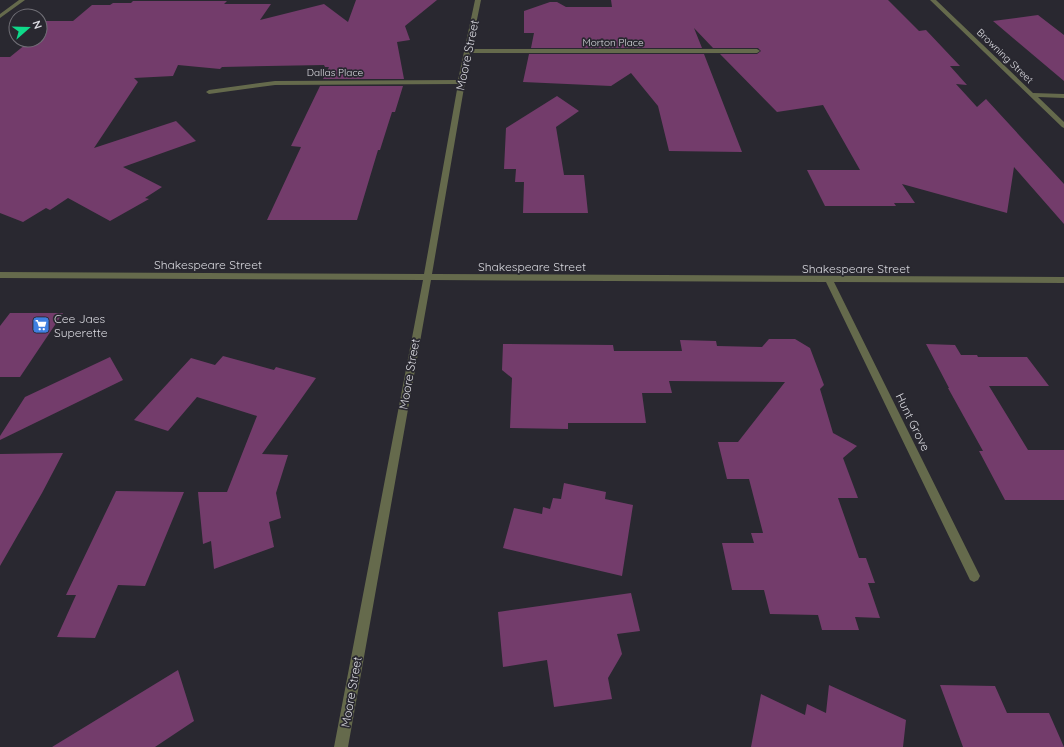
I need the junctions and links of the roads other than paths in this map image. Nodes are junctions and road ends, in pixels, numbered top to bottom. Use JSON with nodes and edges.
{"nodes":[{"id":1,"x":22,"y":0,"type":"edge"},
{"id":2,"x":478,"y":0,"type":"edge"},
{"id":3,"x":933,"y":0,"type":"edge"},
{"id":4,"x":0,"y":16,"type":"edge"},
{"id":5,"x":468,"y":51,"type":"junction"},
{"id":6,"x":757,"y":51,"type":"dead end"},
{"id":7,"x":461,"y":82,"type":"junction"},
{"id":8,"x":209,"y":92,"type":"dead end"},
{"id":9,"x":1032,"y":95,"type":"junction"},
{"id":10,"x":1064,"y":96,"type":"edge"},
{"id":11,"x":1064,"y":126,"type":"edge"},
{"id":12,"x":0,"y":275,"type":"edge"},
{"id":13,"x":426,"y":278,"type":"junction"},
{"id":14,"x":829,"y":280,"type":"junction"},
{"id":15,"x":1064,"y":280,"type":"edge"},
{"id":16,"x":974,"y":576,"type":"dead end"},
{"id":17,"x":340,"y":747,"type":"edge"}],
"edges":[{"from":1,"to":4,"type":"street"},
{"from":2,"to":5,"type":"street","name":"Moore Street"},
{"from":3,"to":9,"type":"street","name":"Browning Street"},
{"from":5,"to":6,"type":"street","name":"Morton Place"},
{"from":5,"to":7,"type":"street","name":"Moore Street"},
{"from":7,"to":8,"type":"street","name":"Dallas Place"},
{"from":7,"to":13,"type":"street","name":"Moore Street"},
{"from":9,"to":10,"type":"street"},
{"from":9,"to":11,"type":"street","name":"Browning Street"},
{"from":12,"to":13,"type":"street","name":"Shakespeare Street"},
{"from":13,"to":14,"type":"street","name":"Shakespeare Street"},
{"from":13,"to":17,"type":"street","name":"Moore Street"},
{"from":14,"to":15,"type":"street","name":"Shakespeare Street"},
{"from":14,"to":16,"type":"street","name":"Hunt Grove"}]}
